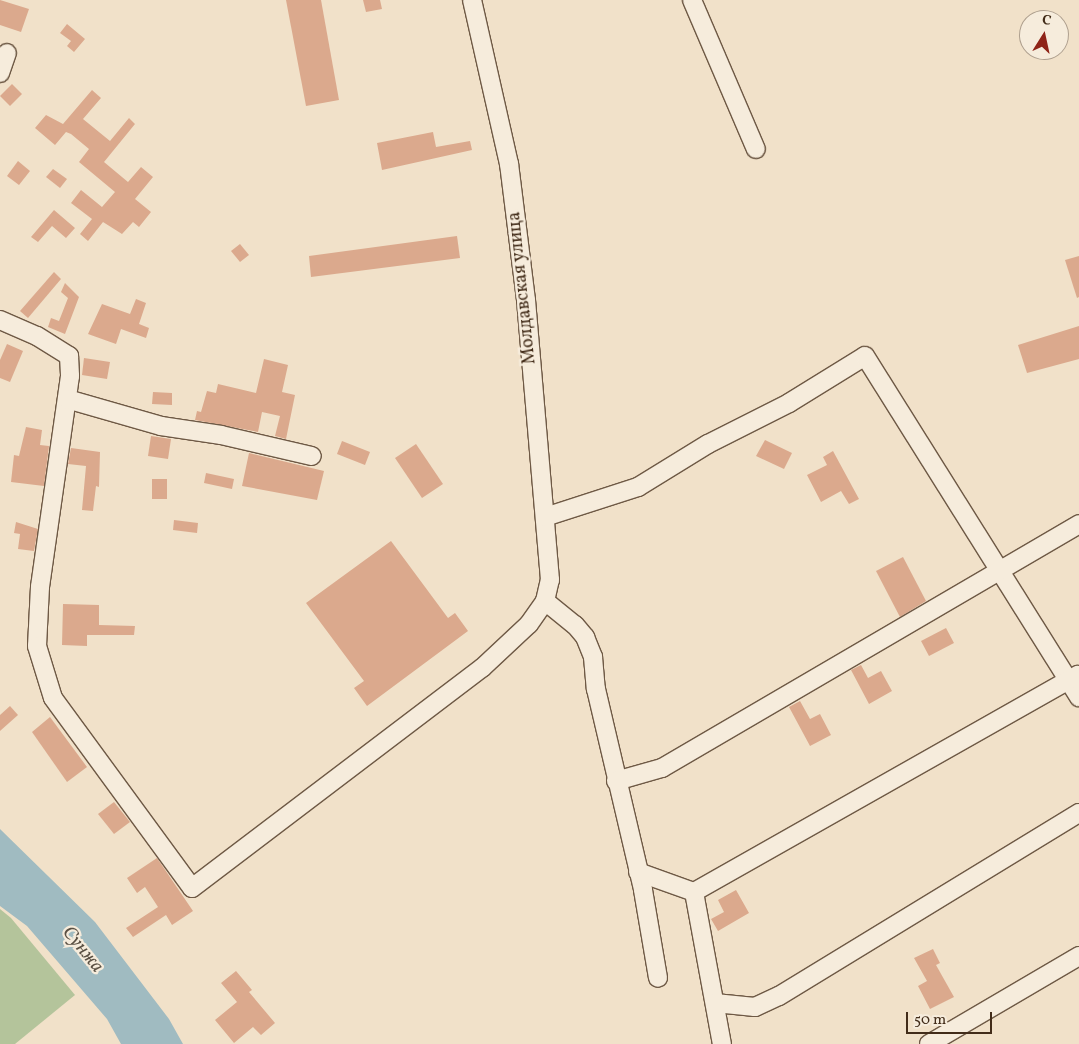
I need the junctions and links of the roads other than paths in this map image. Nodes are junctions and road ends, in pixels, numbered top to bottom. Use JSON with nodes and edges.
{"nodes":[{"id":1,"x":472,"y":0,"type":"edge"},
{"id":2,"x":692,"y":0,"type":"edge"},
{"id":3,"x":7,"y":52,"type":"dead end"},
{"id":4,"x":0,"y":73,"type":"edge"},
{"id":5,"x":756,"y":149,"type":"dead end"},
{"id":6,"x":0,"y":320,"type":"edge"},
{"id":7,"x":67,"y":399,"type":"junction"},
{"id":8,"x":312,"y":456,"type":"dead end"},
{"id":9,"x":545,"y":517,"type":"junction"},
{"id":10,"x":1079,"y":524,"type":"edge"},
{"id":11,"x":1000,"y":571,"type":"junction"},
{"id":12,"x":545,"y":601,"type":"junction"},
{"id":13,"x":1074,"y":677,"type":"edge"},
{"id":14,"x":1079,"y":697,"type":"edge"},
{"id":15,"x":616,"y":781,"type":"junction"},
{"id":16,"x":1079,"y":813,"type":"edge"},
{"id":17,"x":638,"y":872,"type":"junction"},
{"id":18,"x":694,"y":892,"type":"junction"},
{"id":19,"x":1079,"y":956,"type":"edge"},
{"id":20,"x":658,"y":978,"type":"dead end"},
{"id":21,"x":715,"y":1003,"type":"junction"},
{"id":22,"x":722,"y":1044,"type":"edge"},
{"id":23,"x":929,"y":1044,"type":"edge"}],
"edges":[{"from":1,"to":9,"type":"street","name":"Молдавская улица"},
{"from":2,"to":5,"type":"street"},
{"from":3,"to":4,"type":"street"},
{"from":6,"to":7,"type":"street"},
{"from":7,"to":8,"type":"street"},
{"from":7,"to":12,"type":"street"},
{"from":9,"to":11,"type":"street"},
{"from":9,"to":12,"type":"street","name":"Молдавская улица"},
{"from":10,"to":11,"type":"street"},
{"from":11,"to":13,"type":"street"},
{"from":11,"to":15,"type":"street"},
{"from":12,"to":15,"type":"street"},
{"from":13,"to":14,"type":"street"},
{"from":13,"to":18,"type":"street"},
{"from":15,"to":17,"type":"street"},
{"from":16,"to":21,"type":"street"},
{"from":17,"to":18,"type":"street"},
{"from":17,"to":20,"type":"street"},
{"from":18,"to":21,"type":"street"},
{"from":19,"to":23,"type":"street"},
{"from":21,"to":22,"type":"street"}]}
